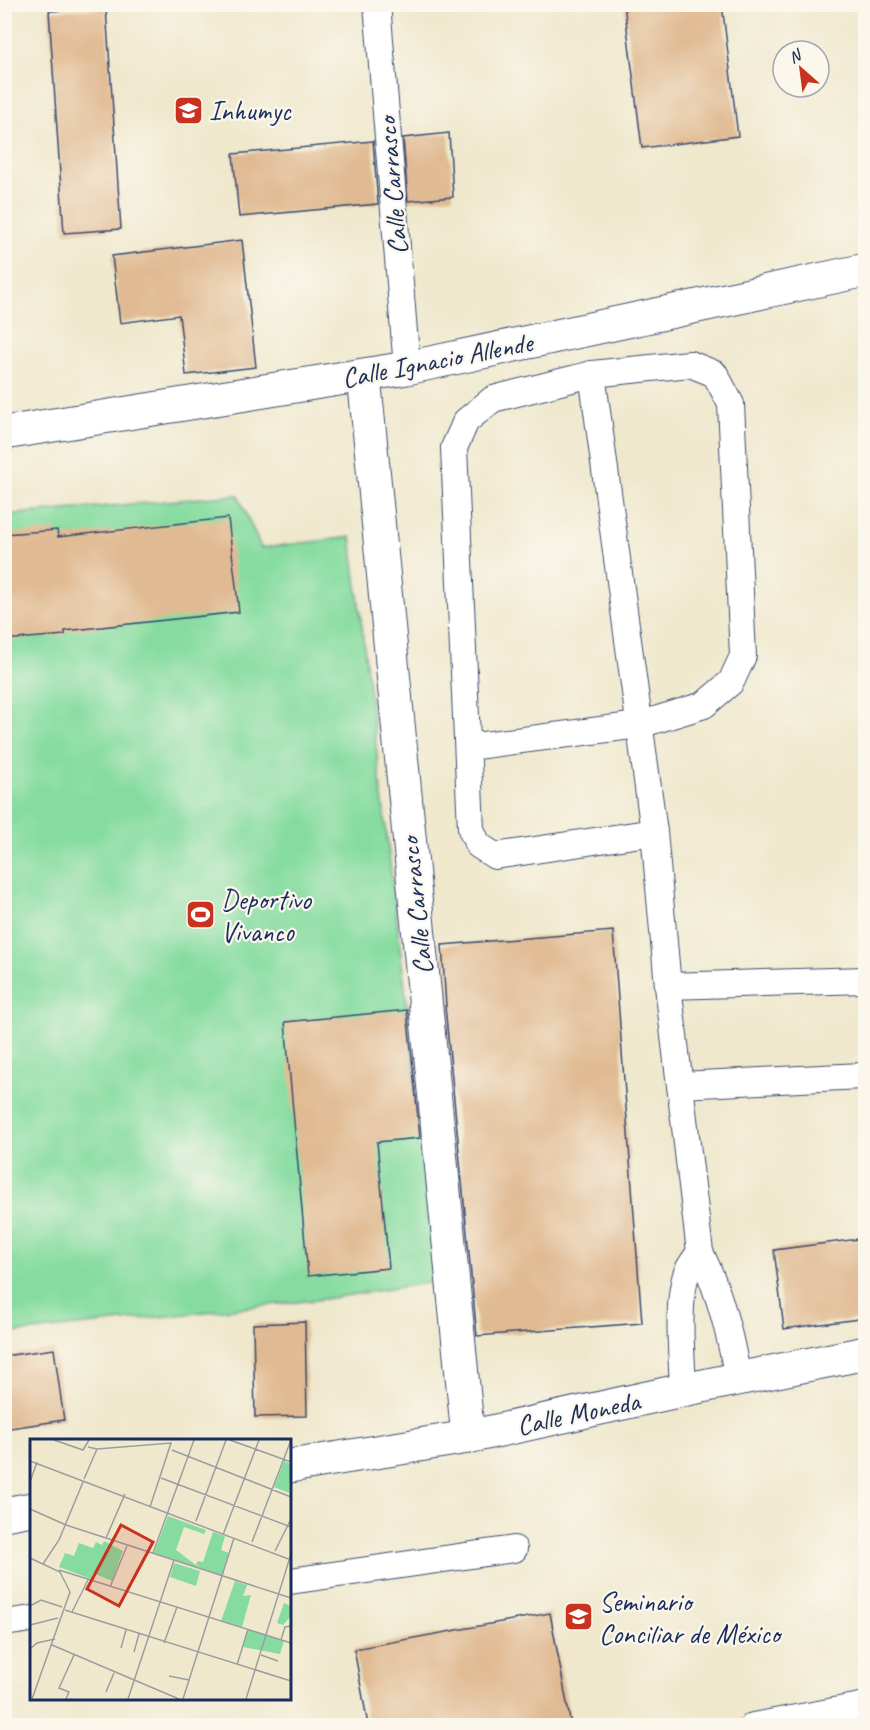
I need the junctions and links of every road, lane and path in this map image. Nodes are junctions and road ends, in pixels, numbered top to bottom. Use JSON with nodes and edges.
{"nodes":[{"id":1,"x":378,"y":4,"type":"edge"},
{"id":2,"x":866,"y":270,"type":"edge"},
{"id":3,"x":407,"y":368,"type":"junction"},
{"id":4,"x":592,"y":374,"type":"junction"},
{"id":5,"x":364,"y":376,"type":"junction"},
{"id":6,"x":4,"y":434,"type":"edge"},
{"id":7,"x":639,"y":725,"type":"junction"},
{"id":8,"x":468,"y":747,"type":"junction"},
{"id":9,"x":654,"y":832,"type":"junction"},
{"id":10,"x":866,"y":980,"type":"edge"},
{"id":11,"x":668,"y":986,"type":"junction"},
{"id":12,"x":862,"y":1076,"type":"dead end"},
{"id":13,"x":680,"y":1084,"type":"junction"},
{"id":14,"x":700,"y":1252,"type":"junction"},
{"id":15,"x":866,"y":1353,"type":"edge"},
{"id":16,"x":738,"y":1379,"type":"junction"},
{"id":17,"x":683,"y":1390,"type":"junction"},
{"id":18,"x":468,"y":1437,"type":"junction"},
{"id":19,"x":291,"y":1466,"type":"edge"},
{"id":20,"x":30,"y":1509,"type":"edge"},
{"id":21,"x":4,"y":1514,"type":"edge"},
{"id":22,"x":514,"y":1549,"type":"dead end"},
{"id":23,"x":291,"y":1581,"type":"edge"},
{"id":24,"x":30,"y":1618,"type":"edge"},
{"id":25,"x":4,"y":1623,"type":"edge"},
{"id":26,"x":866,"y":1705,"type":"edge"},
{"id":27,"x":753,"y":1725,"type":"edge"}],
"edges":[{"from":1,"to":3,"type":"lane","name":"Calle Carrasco"},
{"from":2,"to":3,"type":"street","name":"Calle Ignacio Allende"},
{"from":3,"to":5,"type":"street","name":"Calle Ignacio Allende"},
{"from":4,"to":7,"type":"lane"},
{"from":4,"to":7,"type":"lane"},
{"from":4,"to":8,"type":"lane"},
{"from":5,"to":6,"type":"street","name":"Calle Ignacio Allende"},
{"from":5,"to":18,"type":"street","name":"Calle Carrasco"},
{"from":7,"to":8,"type":"lane"},
{"from":7,"to":9,"type":"lane"},
{"from":8,"to":9,"type":"lane"},
{"from":9,"to":11,"type":"lane"},
{"from":10,"to":11,"type":"lane"},
{"from":11,"to":13,"type":"lane"},
{"from":12,"to":13,"type":"lane"},
{"from":13,"to":14,"type":"lane"},
{"from":14,"to":16,"type":"lane"},
{"from":14,"to":17,"type":"lane"},
{"from":15,"to":16,"type":"street","name":"Calle Moneda"},
{"from":16,"to":17,"type":"street","name":"Calle Moneda"},
{"from":17,"to":18,"type":"street","name":"Calle Moneda"},
{"from":18,"to":19,"type":"street","name":"Calle Moneda"},
{"from":20,"to":21,"type":"street"},
{"from":22,"to":23,"type":"lane"},
{"from":24,"to":25,"type":"lane"},
{"from":26,"to":27,"type":"lane"}]}
